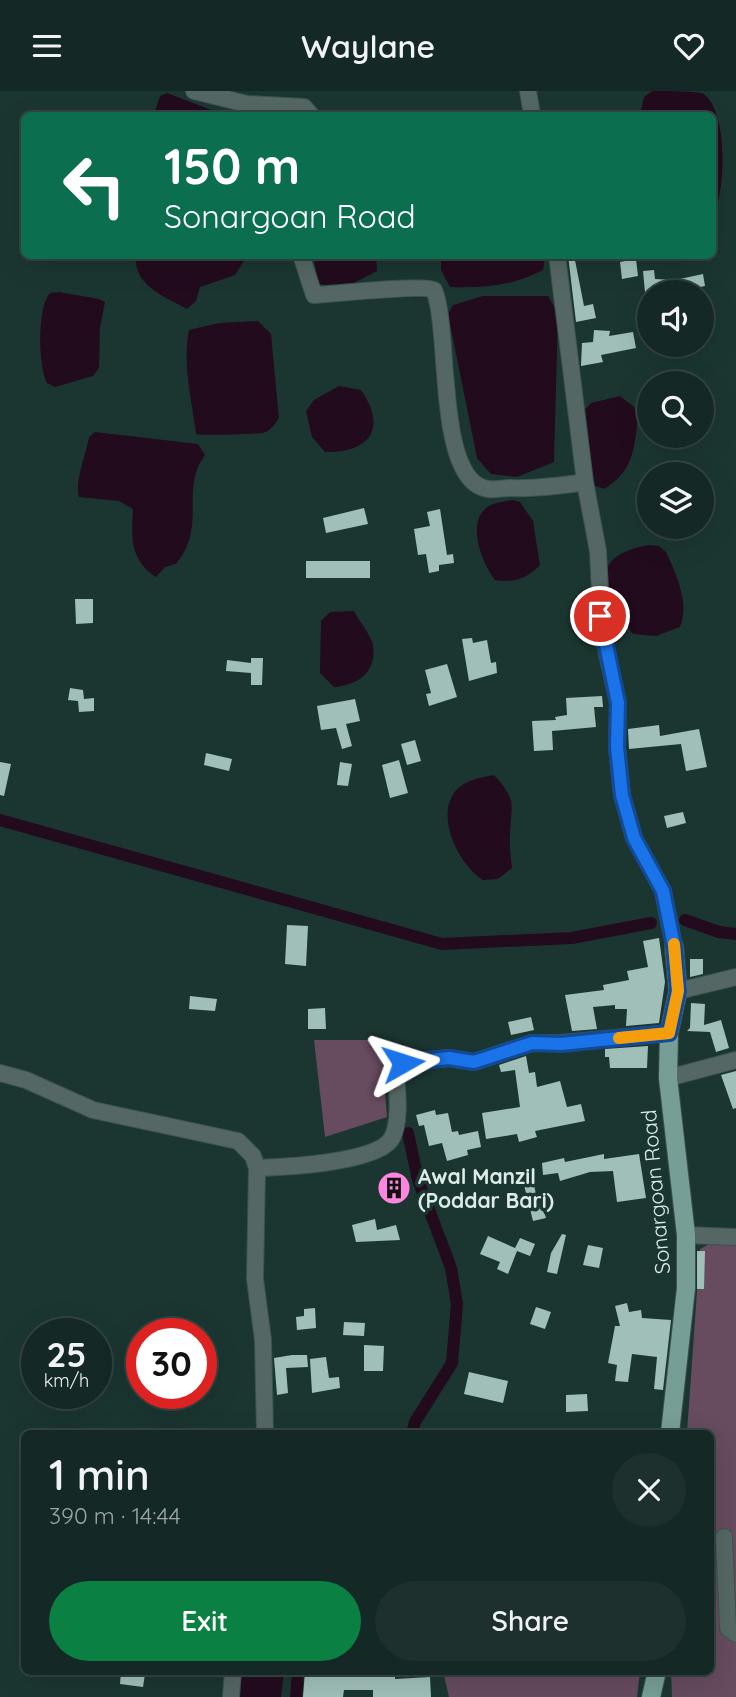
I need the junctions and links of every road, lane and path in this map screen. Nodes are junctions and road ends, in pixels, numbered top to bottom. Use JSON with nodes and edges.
{"nodes":[{"id":1,"x":194,"y":91,"type":"edge"},
{"id":2,"x":528,"y":91,"type":"edge"},
{"id":3,"x":308,"y":112,"type":"edge"},
{"id":4,"x":532,"y":112,"type":"edge"},
{"id":5,"x":302,"y":259,"type":"edge"},
{"id":6,"x":557,"y":259,"type":"edge"},
{"id":7,"x":585,"y":482,"type":"junction"},
{"id":8,"x":674,"y":946,"type":"joint"},
{"id":9,"x":736,"y":977,"type":"edge"},
{"id":10,"x":678,"y":991,"type":"junction"},
{"id":11,"x":669,"y":1033,"type":"junction"},
{"id":12,"x":736,"y":1060,"type":"edge"},
{"id":13,"x":0,"y":1073,"type":"edge"},
{"id":14,"x":667,"y":1078,"type":"junction"},
{"id":15,"x":257,"y":1168,"type":"junction"},
{"id":16,"x":686,"y":1235,"type":"junction"},
{"id":17,"x":736,"y":1237,"type":"edge"},
{"id":18,"x":265,"y":1430,"type":"edge"},
{"id":19,"x":670,"y":1430,"type":"edge"},
{"id":20,"x":724,"y":1537,"type":"dead end"},
{"id":21,"x":736,"y":1634,"type":"edge"},
{"id":22,"x":233,"y":1675,"type":"edge"},
{"id":23,"x":656,"y":1675,"type":"edge"},
{"id":24,"x":231,"y":1697,"type":"edge"},
{"id":25,"x":651,"y":1697,"type":"edge"}],
"edges":[{"from":1,"to":3,"type":"street"},
{"from":2,"to":4,"type":"street"},
{"from":5,"to":7,"type":"street"},
{"from":6,"to":7,"type":"street"},
{"from":7,"to":8,"type":"street"},
{"from":8,"to":10,"type":"main road","name":"Sonargoan Road"},
{"from":9,"to":10,"type":"street"},
{"from":10,"to":11,"type":"main road","name":"Sonargoan Road"},
{"from":11,"to":14,"type":"main road","name":"Sonargoan Road"},
{"from":11,"to":15,"type":"street"},
{"from":12,"to":14,"type":"street"},
{"from":13,"to":15,"type":"street"},
{"from":14,"to":16,"type":"main road","name":"Sonargoan Road"},
{"from":15,"to":18,"type":"street"},
{"from":16,"to":17,"type":"street"},
{"from":16,"to":19,"type":"main road","name":"Sonargoan Road"},
{"from":20,"to":21,"type":"street"},
{"from":22,"to":24,"type":"street"},
{"from":23,"to":25,"type":"main road"}]}
